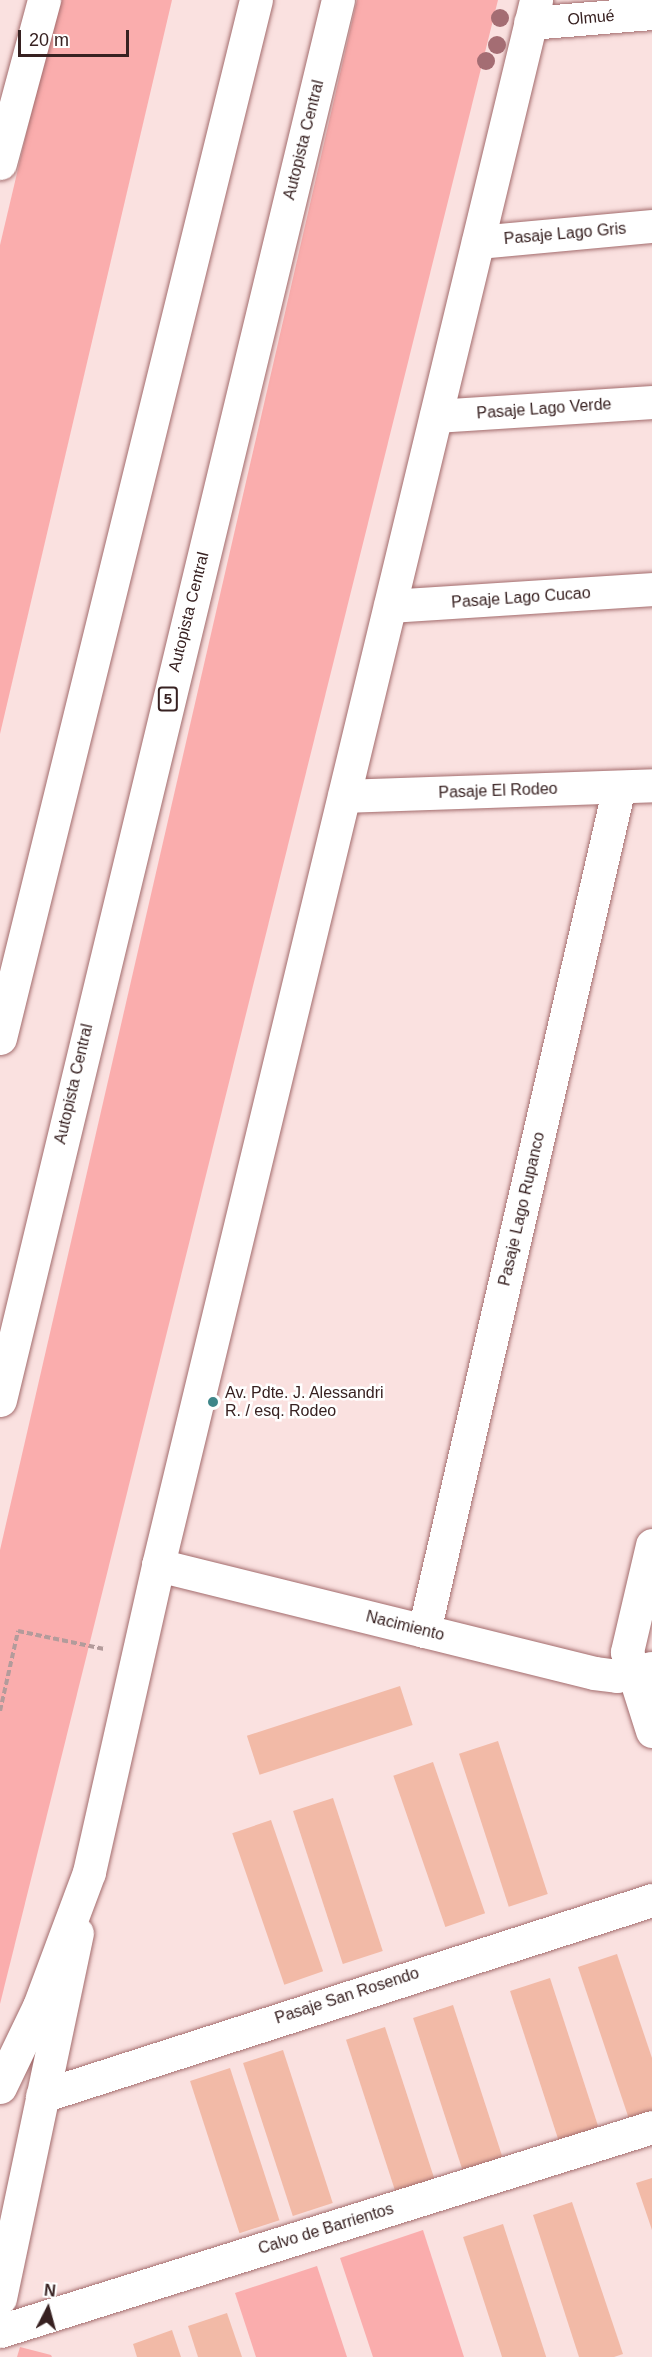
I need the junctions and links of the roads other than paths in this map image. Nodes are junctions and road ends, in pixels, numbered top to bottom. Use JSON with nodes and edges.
{"nodes":[{"id":1,"x":44,"y":0,"type":"edge"},
{"id":2,"x":256,"y":0,"type":"edge"},
{"id":3,"x":338,"y":0,"type":"edge"},
{"id":4,"x":533,"y":12,"type":"edge"},
{"id":5,"x":652,"y":13,"type":"edge"},
{"id":6,"x":0,"y":163,"type":"edge"},
{"id":7,"x":652,"y":226,"type":"edge"},
{"id":8,"x":478,"y":242,"type":"junction"},
{"id":9,"x":652,"y":402,"type":"edge"},
{"id":10,"x":436,"y":416,"type":"junction"},
{"id":11,"x":652,"y":589,"type":"edge"},
{"id":12,"x":390,"y":606,"type":"junction"},
{"id":13,"x":652,"y":785,"type":"edge"},
{"id":14,"x":619,"y":787,"type":"junction"},
{"id":15,"x":344,"y":796,"type":"junction"},
{"id":16,"x":0,"y":1038,"type":"edge"},
{"id":17,"x":0,"y":1400,"type":"edge"},
{"id":18,"x":652,"y":1545,"type":"edge"},
{"id":19,"x":158,"y":1565,"type":"junction"},
{"id":20,"x":424,"y":1631,"type":"junction"},
{"id":21,"x":643,"y":1671,"type":"edge"},
{"id":22,"x":652,"y":1731,"type":"edge"},
{"id":23,"x":89,"y":1872,"type":"junction"},
{"id":24,"x":652,"y":1900,"type":"edge"},
{"id":25,"x":0,"y":2087,"type":"edge"},
{"id":26,"x":42,"y":2096,"type":"junction"},
{"id":27,"x":652,"y":2127,"type":"edge"},
{"id":28,"x":0,"y":2298,"type":"edge"},
{"id":29,"x":0,"y":2331,"type":"edge"}],
"edges":[{"from":1,"to":6,"type":"main road"},
{"from":2,"to":16,"type":"main road"},
{"from":3,"to":17,"type":"main road","name":"Autopista Central","number":"5"},
{"from":4,"to":5,"type":"main road","name":"Olmué"},
{"from":4,"to":8,"type":"main road"},
{"from":7,"to":8,"type":"main road","name":"Pasaje Lago Gris"},
{"from":8,"to":10,"type":"main road"},
{"from":9,"to":10,"type":"main road","name":"Pasaje Lago Verde"},
{"from":10,"to":12,"type":"main road"},
{"from":11,"to":12,"type":"main road","name":"Pasaje Lago Cucao"},
{"from":12,"to":15,"type":"main road"},
{"from":13,"to":14,"type":"main road","name":"Pasaje El Rodeo"},
{"from":14,"to":15,"type":"main road","name":"Pasaje El Rodeo"},
{"from":14,"to":20,"type":"main road","name":"Pasaje Lago Rupanco"},
{"from":15,"to":19,"type":"main road"},
{"from":18,"to":21,"type":"main road"},
{"from":19,"to":20,"type":"main road","name":"Nacimiento"},
{"from":19,"to":23,"type":"main road"},
{"from":20,"to":21,"type":"main road","name":"Nacimiento"},
{"from":21,"to":22,"type":"main road"},
{"from":23,"to":25,"type":"main road"},
{"from":23,"to":26,"type":"main road"},
{"from":24,"to":26,"type":"main road","name":"Pasaje San Rosendo"},
{"from":26,"to":28,"type":"main road"},
{"from":27,"to":29,"type":"main road","name":"Calvo de Barrientos"}]}
